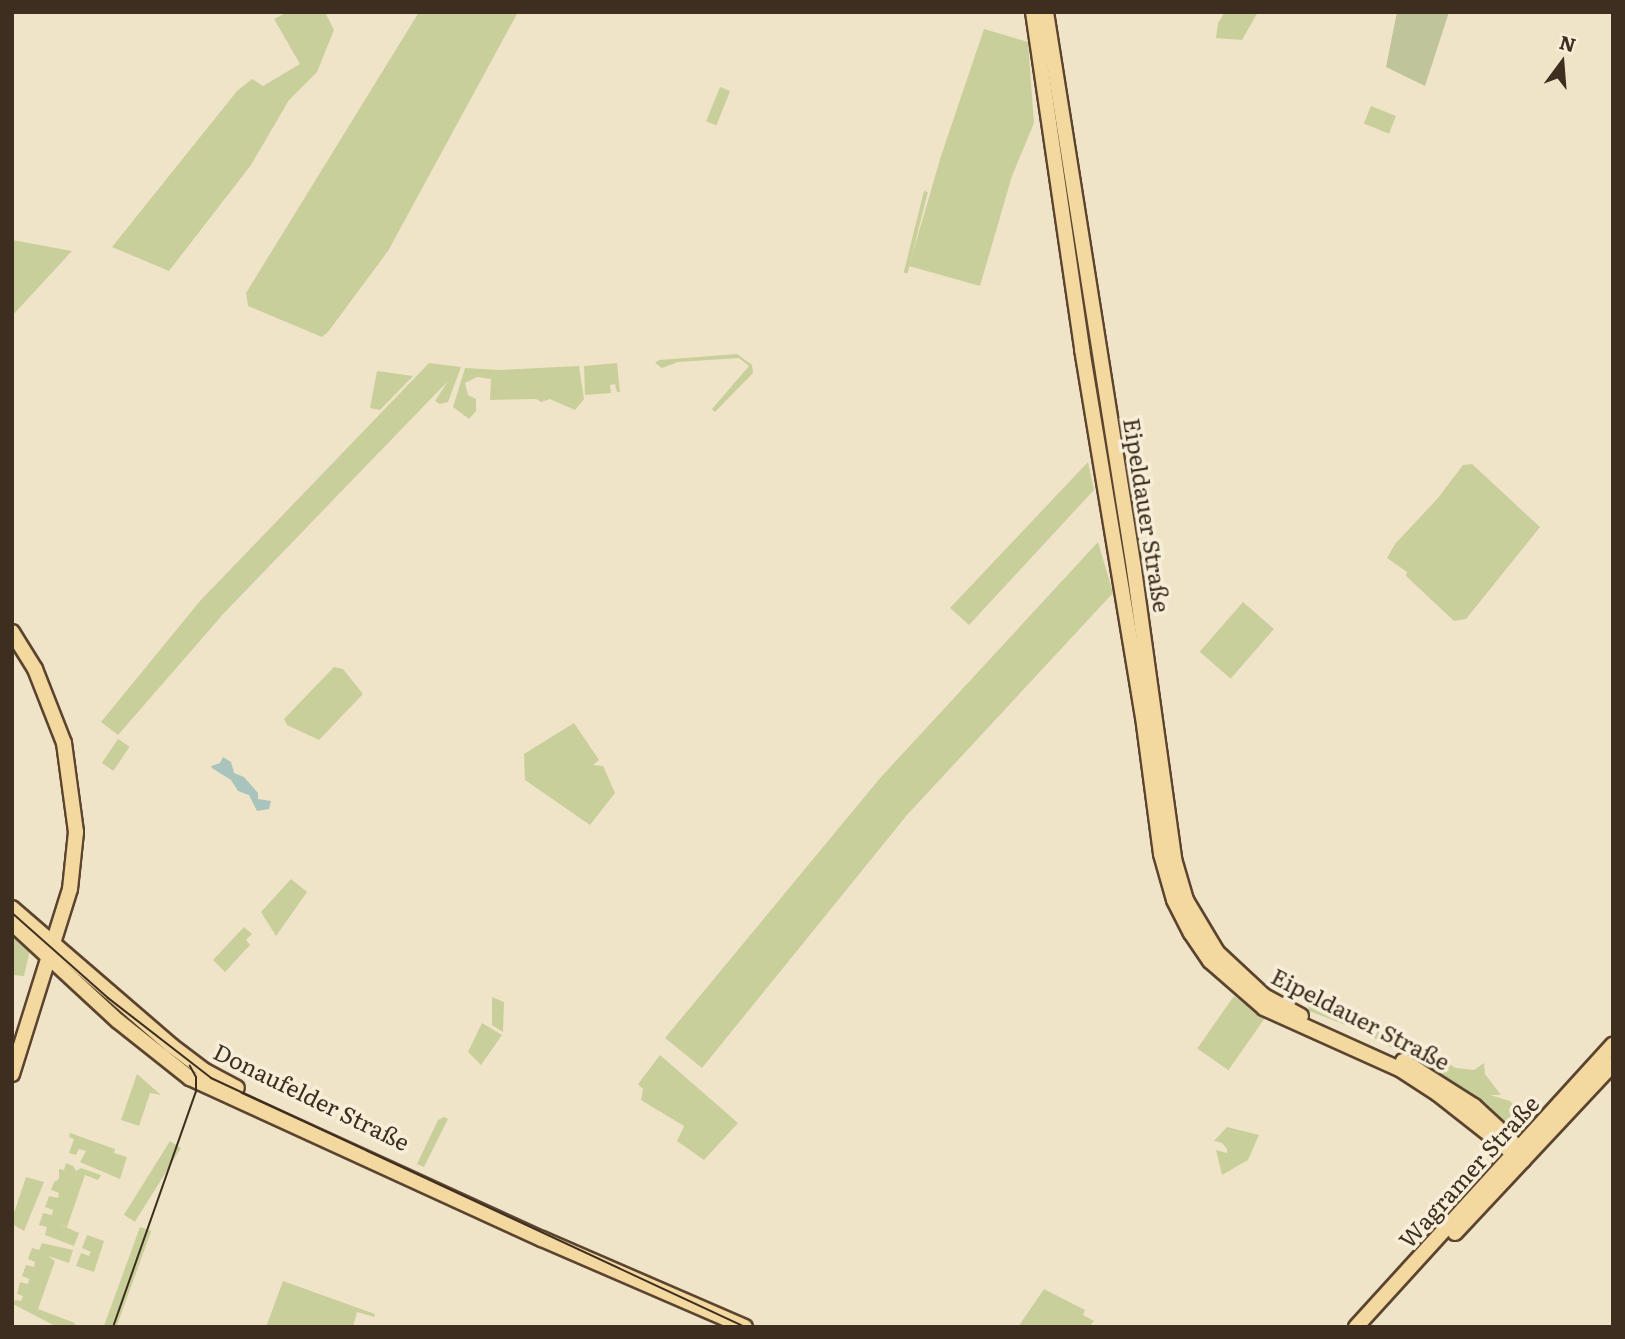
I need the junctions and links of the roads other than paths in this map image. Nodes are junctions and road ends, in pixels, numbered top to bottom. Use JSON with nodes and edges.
{"nodes":[{"id":1,"x":1032,"y":12,"type":"edge"},
{"id":2,"x":1046,"y":12,"type":"edge"},
{"id":3,"x":12,"y":632,"type":"edge"},
{"id":4,"x":12,"y":645,"type":"edge"},
{"id":5,"x":12,"y":908,"type":"edge"},
{"id":6,"x":12,"y":922,"type":"edge"},
{"id":7,"x":48,"y":947,"type":"junction"},
{"id":8,"x":1613,"y":1045,"type":"edge"},
{"id":9,"x":12,"y":1049,"type":"edge"},
{"id":10,"x":1613,"y":1064,"type":"edge"},
{"id":11,"x":12,"y":1074,"type":"edge"},
{"id":12,"x":1516,"y":1152,"type":"junction"},
{"id":13,"x":670,"y":1295,"type":"junction"},
{"id":14,"x":730,"y":1327,"type":"edge"},
{"id":15,"x":745,"y":1327,"type":"edge"},
{"id":16,"x":1356,"y":1327,"type":"edge"},
{"id":17,"x":1368,"y":1327,"type":"edge"}],
"edges":[{"from":1,"to":12,"type":"main road","name":"Eipeldauer Straße"},
{"from":2,"to":12,"type":"main road","name":"Eipeldauer Straße"},
{"from":3,"to":7,"type":"main road"},
{"from":4,"to":7,"type":"main road"},
{"from":5,"to":7,"type":"main road","name":"Donaufelder Straße"},
{"from":6,"to":7,"type":"main road","name":"Donaufelder Straße"},
{"from":7,"to":9,"type":"main road"},
{"from":7,"to":11,"type":"main road"},
{"from":7,"to":13,"type":"main road","name":"Donaufelder Straße"},
{"from":8,"to":12,"type":"main road","name":"Wagramer Straße"},
{"from":10,"to":12,"type":"main road","name":"Wagramer Straße"},
{"from":12,"to":16,"type":"main road","name":"Wagramer Straße"},
{"from":12,"to":17,"type":"main road","name":"Wagramer Straße"},
{"from":13,"to":14,"type":"main road","name":"Donaufelder Straße"},
{"from":13,"to":15,"type":"main road","name":"Donaufelder Straße"}]}
